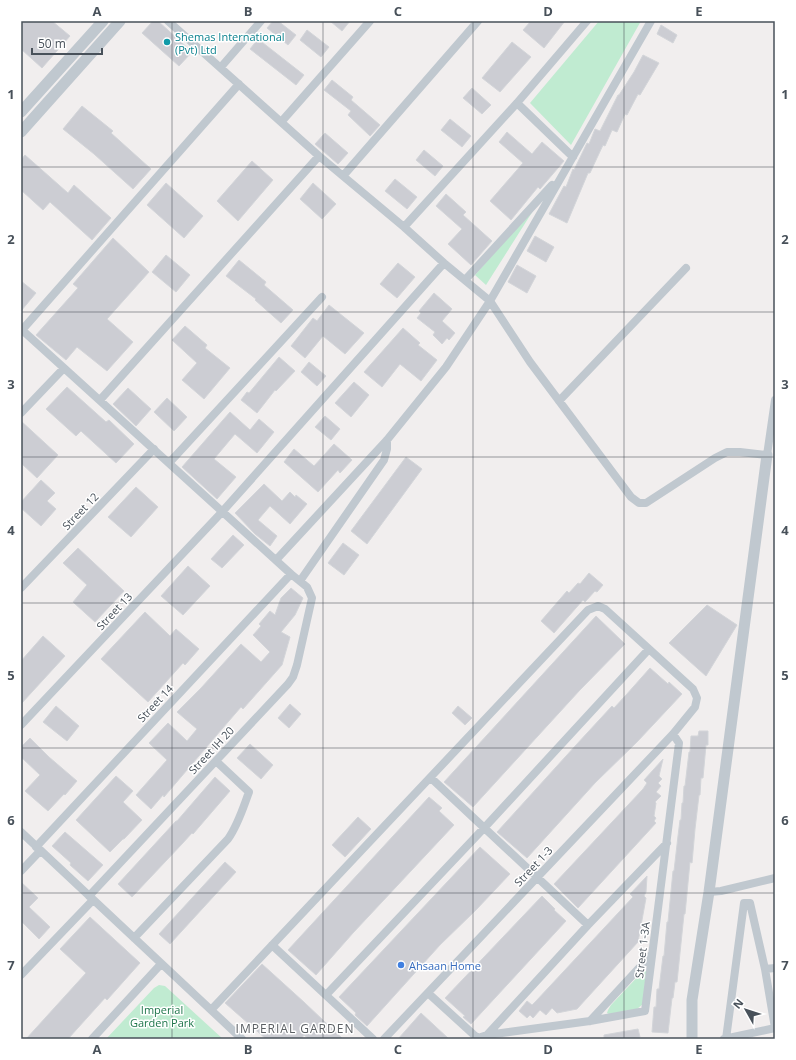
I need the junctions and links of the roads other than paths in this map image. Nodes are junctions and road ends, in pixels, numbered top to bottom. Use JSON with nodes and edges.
{"nodes":[{"id":1,"x":103,"y":21,"type":"edge"},
{"id":2,"x":120,"y":21,"type":"edge"},
{"id":3,"x":168,"y":21,"type":"edge"},
{"id":4,"x":261,"y":21,"type":"edge"},
{"id":5,"x":370,"y":21,"type":"edge"},
{"id":6,"x":478,"y":21,"type":"edge"},
{"id":7,"x":587,"y":21,"type":"edge"},
{"id":8,"x":651,"y":21,"type":"edge"},
{"id":9,"x":221,"y":67,"type":"junction"},
{"id":10,"x":239,"y":84,"type":"junction"},
{"id":11,"x":517,"y":103,"type":"junction"},
{"id":12,"x":21,"y":112,"type":"edge"},
{"id":13,"x":282,"y":121,"type":"junction"},
{"id":14,"x":21,"y":132,"type":"edge"},
{"id":15,"x":319,"y":156,"type":"junction"},
{"id":16,"x":572,"y":157,"type":"junction"},
{"id":17,"x":562,"y":175,"type":"junction"},
{"id":18,"x":343,"y":176,"type":"junction"},
{"id":19,"x":404,"y":227,"type":"junction"},
{"id":20,"x":444,"y":263,"type":"junction"},
{"id":21,"x":686,"y":268,"type":"dead end"},
{"id":22,"x":465,"y":280,"type":"junction"},
{"id":23,"x":322,"y":297,"type":"dead end"},
{"id":24,"x":490,"y":301,"type":"junction"},
{"id":25,"x":21,"y":330,"type":"edge"},
{"id":26,"x":64,"y":368,"type":"junction"},
{"id":27,"x":100,"y":400,"type":"junction"},
{"id":28,"x":775,"y":400,"type":"edge"},
{"id":29,"x":559,"y":402,"type":"junction"},
{"id":30,"x":21,"y":413,"type":"edge"},
{"id":31,"x":387,"y":440,"type":"junction"},
{"id":32,"x":154,"y":449,"type":"junction"},
{"id":33,"x":767,"y":455,"type":"junction"},
{"id":34,"x":169,"y":463,"type":"junction"},
{"id":35,"x":222,"y":512,"type":"junction"},
{"id":36,"x":276,"y":560,"type":"junction"},
{"id":37,"x":291,"y":574,"type":"junction"},
{"id":38,"x":300,"y":581,"type":"junction"},
{"id":39,"x":21,"y":588,"type":"edge"},
{"id":40,"x":649,"y":649,"type":"junction"},
{"id":41,"x":21,"y":725,"type":"edge"},
{"id":42,"x":673,"y":734,"type":"junction"},
{"id":43,"x":216,"y":761,"type":"junction"},
{"id":44,"x":431,"y":778,"type":"junction"},
{"id":45,"x":485,"y":828,"type":"junction"},
{"id":46,"x":21,"y":832,"type":"edge"},
{"id":47,"x":667,"y":843,"type":"junction"},
{"id":48,"x":38,"y":849,"type":"junction"},
{"id":49,"x":21,"y":871,"type":"edge"},
{"id":50,"x":537,"y":878,"type":"junction"},
{"id":51,"x":775,"y":878,"type":"edge"},
{"id":52,"x":709,"y":892,"type":"junction"},
{"id":53,"x":91,"y":898,"type":"junction"},
{"id":54,"x":588,"y":925,"type":"junction"},
{"id":55,"x":134,"y":938,"type":"junction"},
{"id":56,"x":272,"y":945,"type":"junction"},
{"id":57,"x":652,"y":954,"type":"junction"},
{"id":58,"x":161,"y":964,"type":"junction"},
{"id":59,"x":775,"y":968,"type":"edge"},
{"id":60,"x":765,"y":969,"type":"junction"},
{"id":61,"x":21,"y":975,"type":"edge"},
{"id":62,"x":428,"y":993,"type":"junction"},
{"id":63,"x":326,"y":995,"type":"junction"},
{"id":64,"x":211,"y":1010,"type":"junction"},
{"id":65,"x":590,"y":1021,"type":"junction"},
{"id":66,"x":775,"y":1028,"type":"edge"},
{"id":67,"x":488,"y":1035,"type":"junction"},
{"id":68,"x":92,"y":1039,"type":"edge"},
{"id":69,"x":242,"y":1039,"type":"edge"},
{"id":70,"x":373,"y":1039,"type":"edge"},
{"id":71,"x":384,"y":1039,"type":"edge"},
{"id":72,"x":692,"y":1039,"type":"edge"},
{"id":73,"x":725,"y":1039,"type":"edge"}],
"edges":[{"from":1,"to":12,"type":"street"},
{"from":2,"to":14,"type":"street"},
{"from":3,"to":9,"type":"street"},
{"from":4,"to":9,"type":"street"},
{"from":5,"to":13,"type":"street"},
{"from":6,"to":18,"type":"street"},
{"from":7,"to":11,"type":"street"},
{"from":8,"to":16,"type":"street"},
{"from":9,"to":10,"type":"street"},
{"from":10,"to":13,"type":"street"},
{"from":10,"to":25,"type":"street"},
{"from":11,"to":16,"type":"street"},
{"from":11,"to":19,"type":"street"},
{"from":13,"to":15,"type":"street"},
{"from":15,"to":18,"type":"street"},
{"from":15,"to":27,"type":"street"},
{"from":16,"to":17,"type":"street"},
{"from":17,"to":22,"type":"street"},
{"from":17,"to":24,"type":"street"},
{"from":18,"to":19,"type":"street"},
{"from":19,"to":20,"type":"street"},
{"from":20,"to":22,"type":"street"},
{"from":20,"to":35,"type":"street","name":"Street 13"},
{"from":21,"to":29,"type":"street"},
{"from":22,"to":24,"type":"street"},
{"from":23,"to":34,"type":"street"},
{"from":24,"to":29,"type":"street"},
{"from":24,"to":31,"type":"street"},
{"from":25,"to":26,"type":"street"},
{"from":26,"to":27,"type":"street"},
{"from":26,"to":30,"type":"street"},
{"from":27,"to":32,"type":"street"},
{"from":28,"to":33,"type":"street"},
{"from":29,"to":33,"type":"street"},
{"from":31,"to":36,"type":"street"},
{"from":31,"to":38,"type":"street"},
{"from":32,"to":34,"type":"street"},
{"from":32,"to":39,"type":"street","name":"Street 12"},
{"from":33,"to":52,"type":"street"},
{"from":34,"to":35,"type":"street"},
{"from":35,"to":36,"type":"street"},
{"from":35,"to":41,"type":"street","name":"Street 13"},
{"from":36,"to":37,"type":"street"},
{"from":37,"to":38,"type":"street"},
{"from":37,"to":48,"type":"street","name":"Street 14"},
{"from":38,"to":43,"type":"street","name":"Street IH 20"},
{"from":40,"to":42,"type":"street","name":"Street 1-3"},
{"from":40,"to":44,"type":"street"},
{"from":40,"to":45,"type":"street"},
{"from":42,"to":47,"type":"street","name":"Street 1-3A"},
{"from":42,"to":50,"type":"street","name":"Street 1-3"},
{"from":43,"to":53,"type":"street","name":"Street IH 20"},
{"from":43,"to":55,"type":"street"},
{"from":44,"to":45,"type":"street"},
{"from":44,"to":56,"type":"street"},
{"from":45,"to":50,"type":"street"},
{"from":45,"to":63,"type":"street"},
{"from":46,"to":48,"type":"street"},
{"from":47,"to":54,"type":"street"},
{"from":47,"to":57,"type":"street","name":"Street 1-3A"},
{"from":48,"to":49,"type":"street","name":"Street 14"},
{"from":48,"to":53,"type":"street"},
{"from":50,"to":54,"type":"street"},
{"from":50,"to":62,"type":"street","name":"Street 1-3"},
{"from":51,"to":52,"type":"street"},
{"from":52,"to":72,"type":"street"},
{"from":53,"to":55,"type":"street"},
{"from":53,"to":61,"type":"street","name":"Street IH 20"},
{"from":54,"to":67,"type":"street"},
{"from":55,"to":58,"type":"street"},
{"from":56,"to":63,"type":"street"},
{"from":56,"to":64,"type":"street"},
{"from":57,"to":65,"type":"street"},
{"from":57,"to":65,"type":"street","name":"Street 1-3A"},
{"from":58,"to":64,"type":"street"},
{"from":58,"to":68,"type":"street"},
{"from":59,"to":60,"type":"street"},
{"from":60,"to":66,"type":"street"},
{"from":60,"to":73,"type":"street"},
{"from":62,"to":67,"type":"street","name":"Street 1-3A"},
{"from":62,"to":71,"type":"street","name":"Street 1-3"},
{"from":63,"to":70,"type":"street"},
{"from":64,"to":69,"type":"street"},
{"from":65,"to":67,"type":"street","name":"Street 1-3A"},
{"from":66,"to":73,"type":"street"}]}
